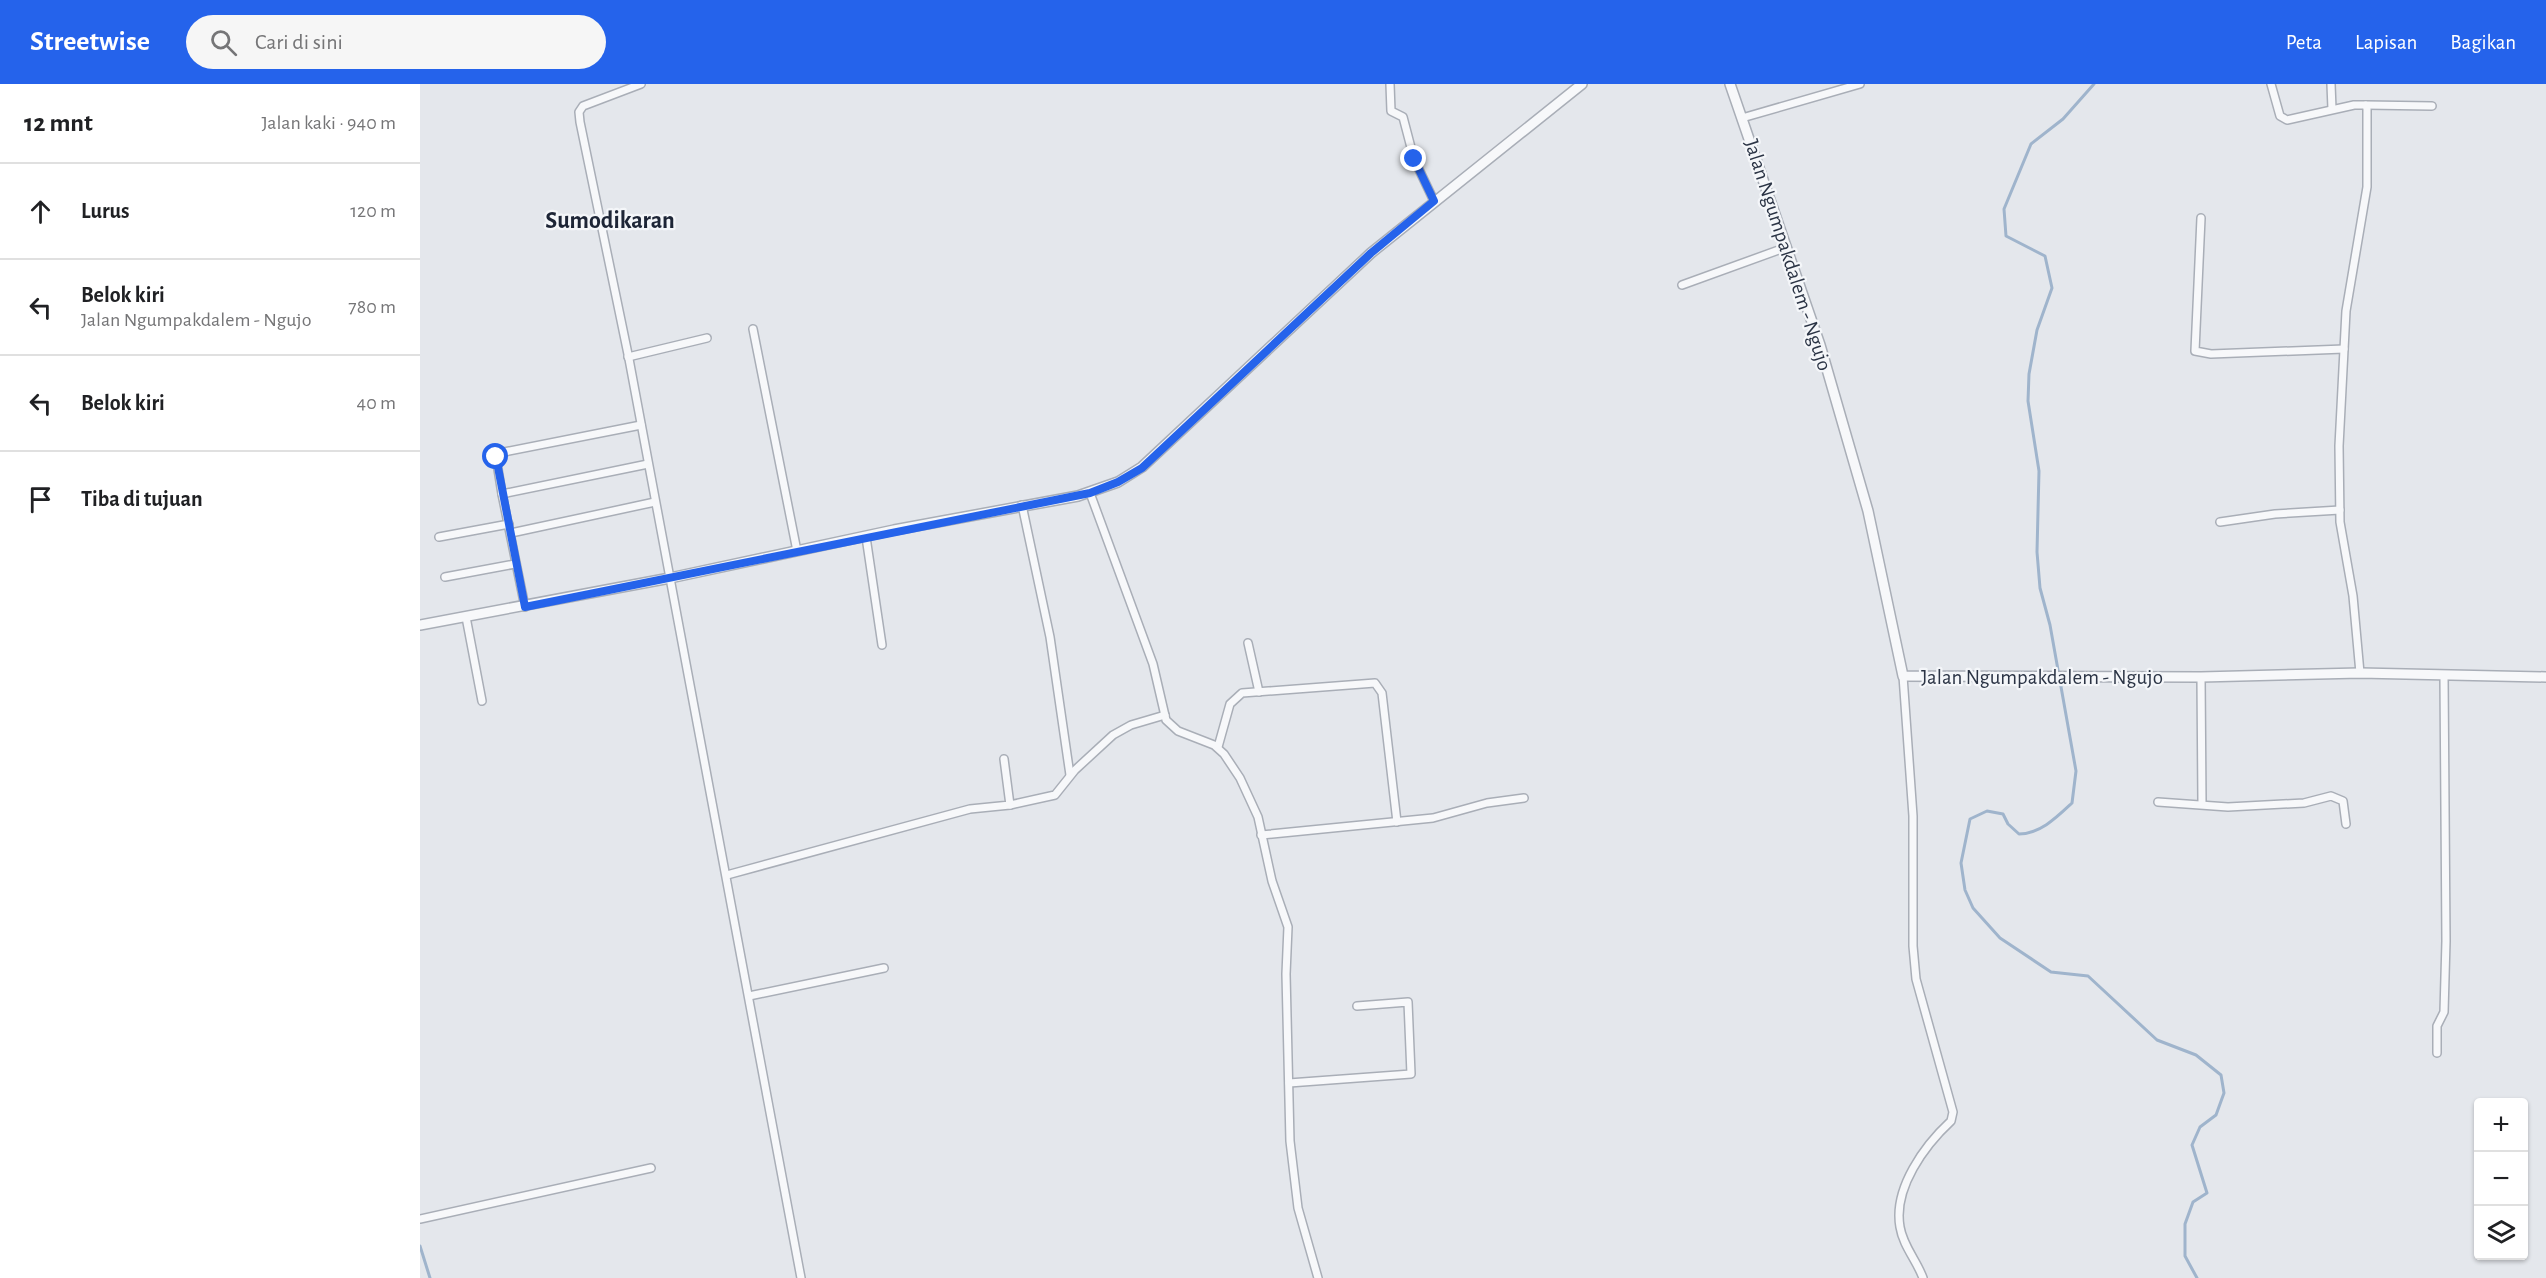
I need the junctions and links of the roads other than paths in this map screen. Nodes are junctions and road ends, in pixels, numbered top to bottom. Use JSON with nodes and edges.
{"nodes":[{"id":1,"x":641,"y":84,"type":"edge"},
{"id":2,"x":1390,"y":84,"type":"edge"},
{"id":3,"x":1730,"y":84,"type":"edge"},
{"id":4,"x":1860,"y":84,"type":"edge"},
{"id":5,"x":2271,"y":84,"type":"edge"},
{"id":6,"x":2331,"y":84,"type":"edge"},
{"id":7,"x":1580,"y":85,"type":"edge"},
{"id":8,"x":2366,"y":105,"type":"junction"},
{"id":9,"x":2432,"y":106,"type":"dead end"},
{"id":10,"x":2332,"y":109,"type":"junction"},
{"id":11,"x":1742,"y":118,"type":"junction"},
{"id":12,"x":1434,"y":201,"type":"junction"},
{"id":13,"x":2201,"y":218,"type":"dead end"},
{"id":14,"x":1787,"y":247,"type":"junction"},
{"id":15,"x":1682,"y":285,"type":"dead end"},
{"id":16,"x":753,"y":329,"type":"dead end"},
{"id":17,"x":707,"y":338,"type":"dead end"},
{"id":18,"x":2344,"y":349,"type":"junction"},
{"id":19,"x":628,"y":357,"type":"junction"},
{"id":20,"x":641,"y":425,"type":"junction"},
{"id":21,"x":648,"y":464,"type":"junction"},
{"id":22,"x":1090,"y":493,"type":"junction"},
{"id":23,"x":502,"y":494,"type":"junction"},
{"id":24,"x":655,"y":501,"type":"junction"},
{"id":25,"x":1022,"y":505,"type":"junction"},
{"id":26,"x":2340,"y":510,"type":"junction"},
{"id":27,"x":2220,"y":522,"type":"dead end"},
{"id":28,"x":509,"y":524,"type":"junction"},
{"id":29,"x":511,"y":533,"type":"junction"},
{"id":30,"x":439,"y":537,"type":"dead end"},
{"id":31,"x":866,"y":537,"type":"junction"},
{"id":32,"x":797,"y":551,"type":"junction"},
{"id":33,"x":515,"y":564,"type":"junction"},
{"id":34,"x":445,"y":576,"type":"dead end"},
{"id":35,"x":670,"y":578,"type":"junction"},
{"id":36,"x":525,"y":607,"type":"junction"},
{"id":37,"x":466,"y":616,"type":"junction"},
{"id":38,"x":420,"y":625,"type":"edge"},
{"id":39,"x":1248,"y":643,"type":"dead end"},
{"id":40,"x":882,"y":645,"type":"dead end"},
{"id":41,"x":2360,"y":673,"type":"junction"},
{"id":42,"x":1903,"y":676,"type":"junction"},
{"id":43,"x":2444,"y":676,"type":"junction"},
{"id":44,"x":2201,"y":677,"type":"junction"},
{"id":45,"x":2546,"y":677,"type":"edge"},
{"id":46,"x":1258,"y":692,"type":"junction"},
{"id":47,"x":482,"y":701,"type":"dead end"},
{"id":48,"x":1165,"y":715,"type":"junction"},
{"id":49,"x":1218,"y":747,"type":"junction"},
{"id":50,"x":1004,"y":759,"type":"dead end"},
{"id":51,"x":1070,"y":776,"type":"junction"},
{"id":52,"x":1524,"y":798,"type":"dead end"},
{"id":53,"x":2158,"y":802,"type":"dead end"},
{"id":54,"x":2202,"y":803,"type":"junction"},
{"id":55,"x":1010,"y":805,"type":"junction"},
{"id":56,"x":1397,"y":822,"type":"junction"},
{"id":57,"x":2346,"y":824,"type":"dead end"},
{"id":58,"x":1261,"y":835,"type":"junction"},
{"id":59,"x":727,"y":875,"type":"junction"},
{"id":60,"x":884,"y":968,"type":"dead end"},
{"id":61,"x":749,"y":996,"type":"junction"},
{"id":62,"x":1357,"y":1006,"type":"dead end"},
{"id":63,"x":2438,"y":1053,"type":"dead end"},
{"id":64,"x":1289,"y":1083,"type":"junction"},
{"id":65,"x":651,"y":1168,"type":"dead end"},
{"id":66,"x":420,"y":1219,"type":"edge"},
{"id":67,"x":801,"y":1278,"type":"edge"},
{"id":68,"x":1318,"y":1278,"type":"edge"},
{"id":69,"x":1923,"y":1278,"type":"edge"}],
"edges":[{"from":1,"to":19,"type":"street"},
{"from":2,"to":12,"type":"street"},
{"from":3,"to":11,"type":"street","name":"Jalan Ngumpakdalem - Ngujo"},
{"from":4,"to":11,"type":"street"},
{"from":5,"to":10,"type":"street"},
{"from":6,"to":10,"type":"street"},
{"from":7,"to":12,"type":"street"},
{"from":8,"to":9,"type":"street"},
{"from":8,"to":10,"type":"street"},
{"from":8,"to":18,"type":"street"},
{"from":11,"to":14,"type":"street","name":"Jalan Ngumpakdalem - Ngujo"},
{"from":12,"to":22,"type":"street"},
{"from":13,"to":18,"type":"street"},
{"from":14,"to":15,"type":"street"},
{"from":14,"to":42,"type":"street","name":"Jalan Ngumpakdalem - Ngujo"},
{"from":16,"to":32,"type":"street"},
{"from":17,"to":19,"type":"street"},
{"from":18,"to":26,"type":"street"},
{"from":19,"to":20,"type":"street"},
{"from":20,"to":21,"type":"street"},
{"from":20,"to":23,"type":"street"},
{"from":21,"to":23,"type":"street"},
{"from":21,"to":24,"type":"street"},
{"from":22,"to":25,"type":"street"},
{"from":22,"to":48,"type":"street"},
{"from":23,"to":28,"type":"street"},
{"from":24,"to":29,"type":"street"},
{"from":24,"to":35,"type":"street"},
{"from":25,"to":31,"type":"street"},
{"from":25,"to":51,"type":"street"},
{"from":26,"to":27,"type":"street"},
{"from":26,"to":41,"type":"street"},
{"from":28,"to":29,"type":"street"},
{"from":28,"to":30,"type":"street"},
{"from":29,"to":33,"type":"street"},
{"from":31,"to":32,"type":"street"},
{"from":31,"to":40,"type":"street"},
{"from":32,"to":35,"type":"street"},
{"from":33,"to":34,"type":"street"},
{"from":33,"to":36,"type":"street"},
{"from":35,"to":36,"type":"street"},
{"from":35,"to":59,"type":"street"},
{"from":36,"to":37,"type":"street"},
{"from":37,"to":38,"type":"street"},
{"from":37,"to":47,"type":"street"},
{"from":39,"to":46,"type":"street"},
{"from":41,"to":43,"type":"street","name":"Jalan Ngumpakdalem - Ngujo"},
{"from":41,"to":44,"type":"street","name":"Jalan Ngumpakdalem - Ngujo"},
{"from":42,"to":44,"type":"street","name":"Jalan Ngumpakdalem - Ngujo"},
{"from":42,"to":69,"type":"street"},
{"from":43,"to":45,"type":"street","name":"Jalan Ngumpakdalem - Ngujo"},
{"from":43,"to":63,"type":"street"},
{"from":44,"to":54,"type":"street"},
{"from":46,"to":49,"type":"street"},
{"from":46,"to":56,"type":"street"},
{"from":48,"to":49,"type":"street"},
{"from":48,"to":51,"type":"street"},
{"from":49,"to":58,"type":"street"},
{"from":50,"to":55,"type":"street"},
{"from":51,"to":55,"type":"street"},
{"from":52,"to":56,"type":"street"},
{"from":53,"to":54,"type":"street"},
{"from":54,"to":57,"type":"street"},
{"from":55,"to":59,"type":"street"},
{"from":56,"to":58,"type":"street"},
{"from":58,"to":64,"type":"street"},
{"from":59,"to":61,"type":"street"},
{"from":60,"to":61,"type":"street"},
{"from":61,"to":67,"type":"street"},
{"from":62,"to":64,"type":"street"},
{"from":64,"to":68,"type":"street"},
{"from":65,"to":66,"type":"street"}]}
